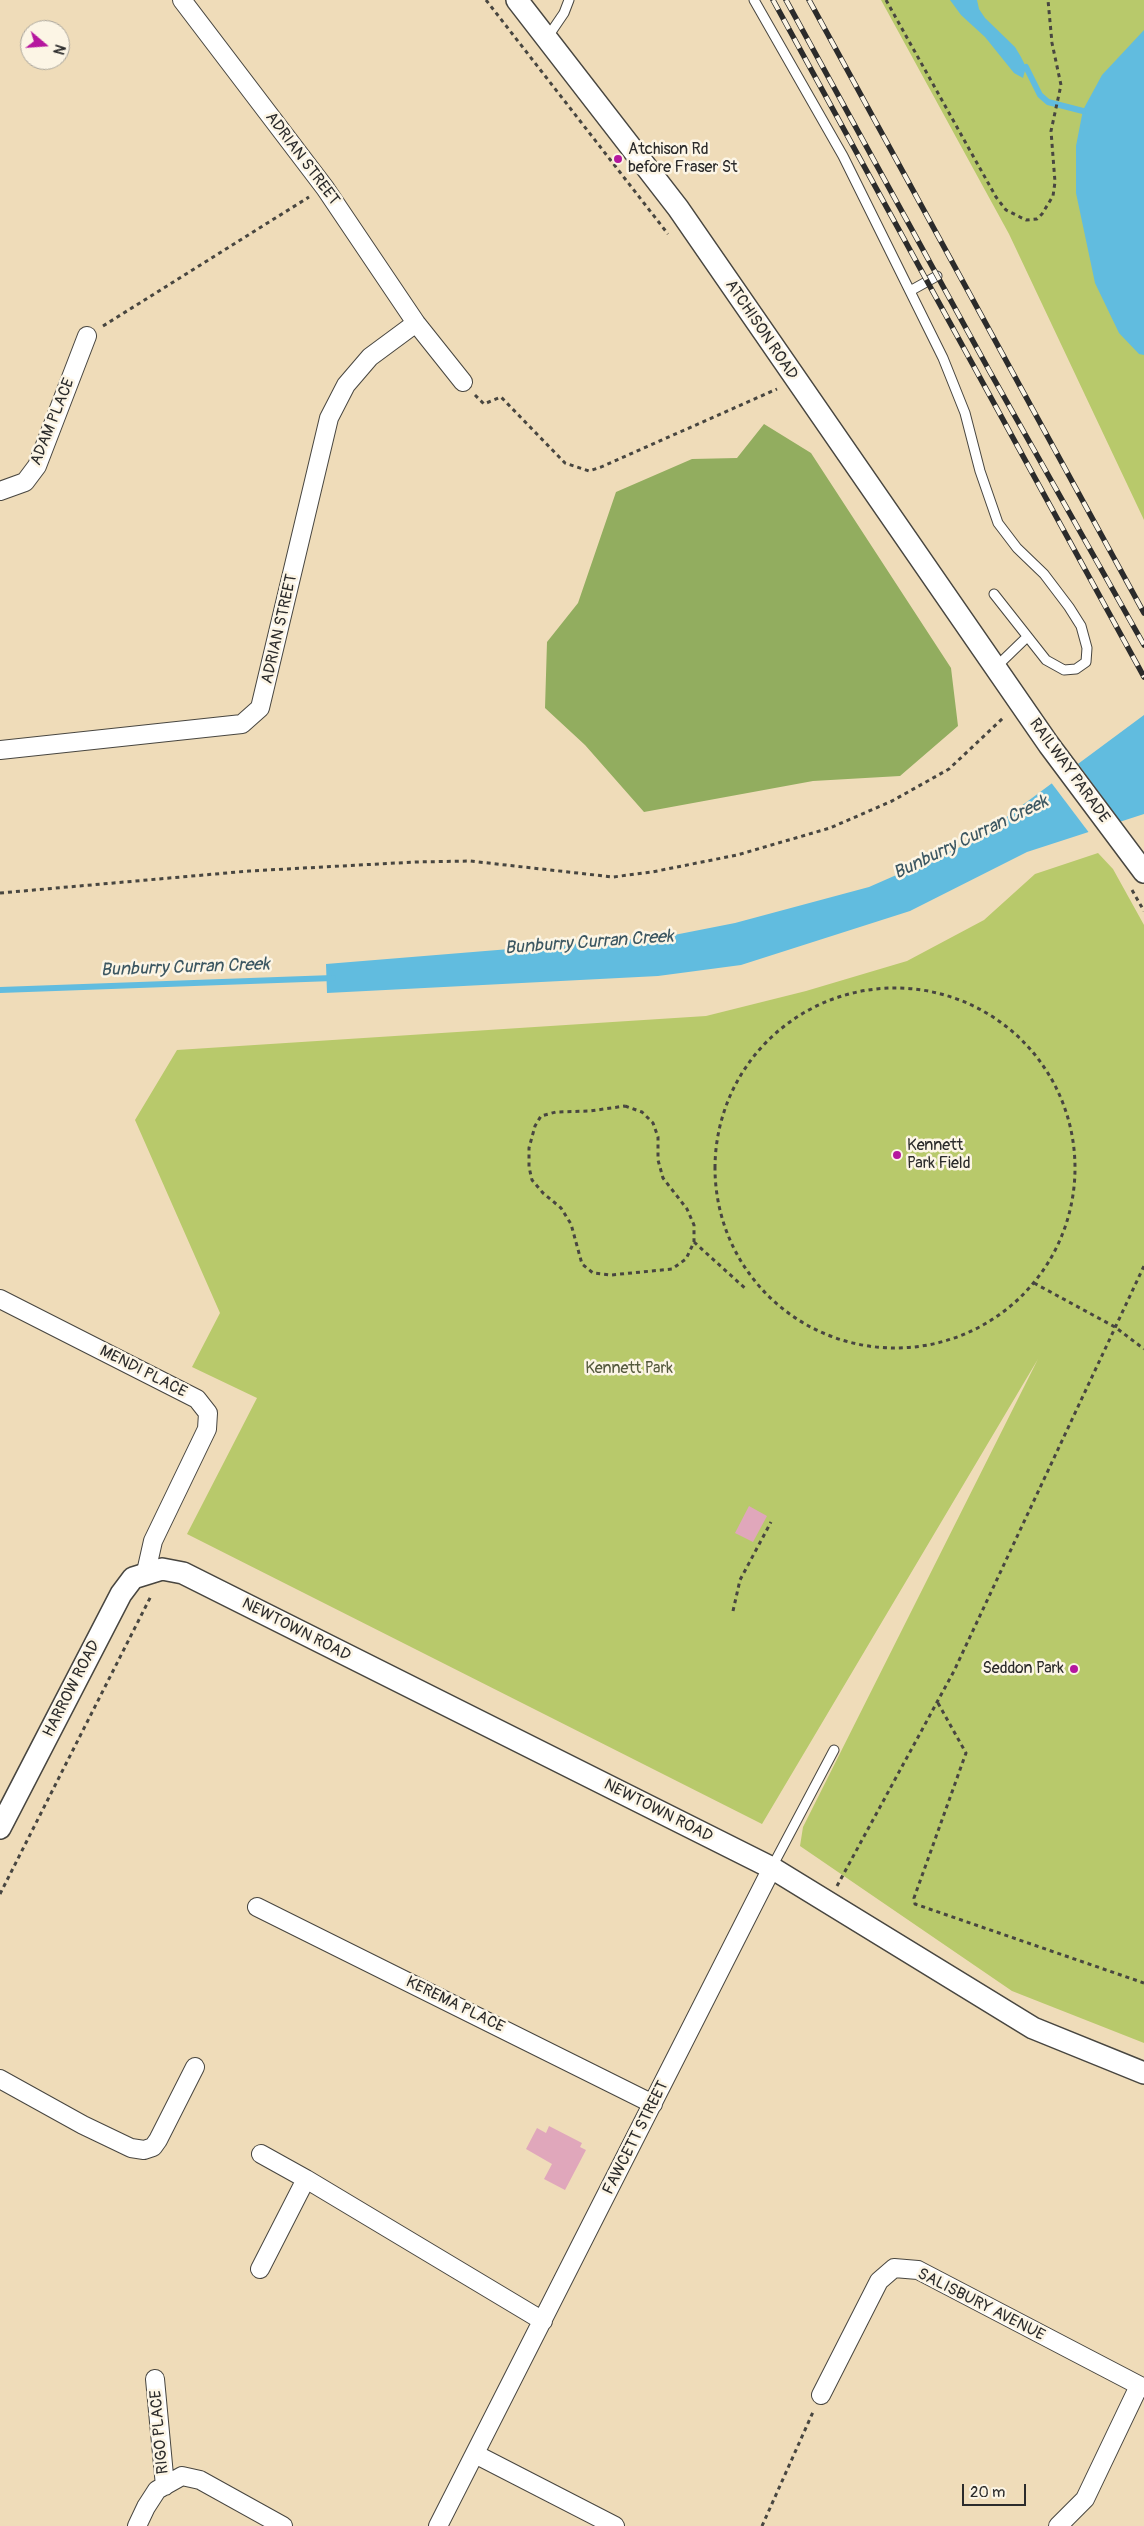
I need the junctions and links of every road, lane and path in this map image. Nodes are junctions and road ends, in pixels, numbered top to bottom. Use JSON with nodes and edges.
{"nodes":[{"id":1,"x":182,"y":0,"type":"edge"},
{"id":2,"x":486,"y":0,"type":"edge"},
{"id":3,"x":517,"y":0,"type":"edge"},
{"id":4,"x":569,"y":0,"type":"edge"},
{"id":5,"x":754,"y":0,"type":"edge"},
{"id":6,"x":886,"y":0,"type":"edge"},
{"id":7,"x":1048,"y":0,"type":"edge"},
{"id":8,"x":546,"y":38,"type":"junction"},
{"id":9,"x":325,"y":188,"type":"junction"},
{"id":10,"x":673,"y":241,"type":"dead end"},
{"id":11,"x":937,"y":276,"type":"dead end"},
{"id":12,"x":910,"y":291,"type":"junction"},
{"id":13,"x":416,"y":322,"type":"junction"},
{"id":14,"x":88,"y":336,"type":"joint"},
{"id":15,"x":772,"y":381,"type":"dead end"},
{"id":16,"x":463,"y":382,"type":"joint"},
{"id":17,"x":0,"y":491,"type":"edge"},
{"id":18,"x":994,"y":594,"type":"dead end"},
{"id":19,"x":1027,"y":637,"type":"junction"},
{"id":20,"x":996,"y":668,"type":"junction"},
{"id":21,"x":1006,"y":715,"type":"dead end"},
{"id":22,"x":0,"y":750,"type":"edge"},
{"id":23,"x":1144,"y":872,"type":"edge"},
{"id":24,"x":0,"y":893,"type":"edge"},
{"id":25,"x":694,"y":1242,"type":"junction"},
{"id":26,"x":1144,"y":1266,"type":"edge"},
{"id":27,"x":1034,"y":1283,"type":"junction"},
{"id":28,"x":747,"y":1290,"type":"dead end"},
{"id":29,"x":0,"y":1299,"type":"edge"},
{"id":30,"x":1115,"y":1327,"type":"junction"},
{"id":31,"x":1144,"y":1349,"type":"edge"},
{"id":32,"x":771,"y":1522,"type":"dead end"},
{"id":33,"x":154,"y":1570,"type":"junction"},
{"id":34,"x":155,"y":1593,"type":"dead end"},
{"id":35,"x":733,"y":1611,"type":"dead end"},
{"id":36,"x":938,"y":1702,"type":"junction"},
{"id":37,"x":834,"y":1750,"type":"dead end"},
{"id":38,"x":0,"y":1828,"type":"edge"},
{"id":39,"x":772,"y":1868,"type":"junction"},
{"id":40,"x":0,"y":1894,"type":"edge"},
{"id":41,"x":828,"y":1902,"type":"junction"},
{"id":42,"x":257,"y":1907,"type":"dead end"},
{"id":43,"x":1144,"y":1983,"type":"edge"},
{"id":44,"x":195,"y":2067,"type":"dead end"},
{"id":45,"x":1144,"y":2072,"type":"edge"},
{"id":46,"x":0,"y":2079,"type":"edge"},
{"id":47,"x":653,"y":2104,"type":"junction"},
{"id":48,"x":262,"y":2154,"type":"dead end"},
{"id":49,"x":306,"y":2179,"type":"junction"},
{"id":50,"x":260,"y":2269,"type":"dead end"},
{"id":51,"x":543,"y":2321,"type":"junction"},
{"id":52,"x":155,"y":2379,"type":"dead end"},
{"id":53,"x":1142,"y":2387,"type":"edge"},
{"id":54,"x":821,"y":2395,"type":"joint"},
{"id":55,"x":475,"y":2454,"type":"junction"},
{"id":56,"x":165,"y":2486,"type":"junction"},
{"id":57,"x":137,"y":2526,"type":"edge"},
{"id":58,"x":283,"y":2526,"type":"edge"},
{"id":59,"x":438,"y":2526,"type":"edge"},
{"id":60,"x":615,"y":2526,"type":"edge"},
{"id":61,"x":762,"y":2526,"type":"edge"},
{"id":62,"x":1058,"y":2526,"type":"edge"}],
"edges":[{"from":1,"to":9,"type":"street","name":"ADRIAN STREET"},
{"from":2,"to":10,"type":"path"},
{"from":3,"to":8,"type":"street","name":"ATCHISON ROAD"},
{"from":4,"to":8,"type":"lane"},
{"from":5,"to":12,"type":"lane"},
{"from":6,"to":7,"type":"path"},
{"from":8,"to":20,"type":"street","name":"ATCHISON ROAD"},
{"from":9,"to":13,"type":"street","name":"ADRIAN STREET"},
{"from":9,"to":14,"type":"path"},
{"from":11,"to":12,"type":"lane"},
{"from":12,"to":19,"type":"lane"},
{"from":13,"to":16,"type":"street","name":"ADRIAN STREET"},
{"from":13,"to":22,"type":"street","name":"ADRIAN STREET"},
{"from":14,"to":17,"type":"street","name":"ADAM PLACE"},
{"from":15,"to":16,"type":"path"},
{"from":18,"to":19,"type":"lane"},
{"from":19,"to":20,"type":"lane"},
{"from":20,"to":23,"type":"street","name":"RAILWAY PARADE"},
{"from":21,"to":24,"type":"path"},
{"from":25,"to":25,"type":"path"},
{"from":25,"to":28,"type":"path"},
{"from":26,"to":30,"type":"path"},
{"from":27,"to":27,"type":"path"},
{"from":27,"to":30,"type":"path"},
{"from":29,"to":33,"type":"street","name":"MENDI PLACE"},
{"from":30,"to":31,"type":"path"},
{"from":30,"to":36,"type":"path"},
{"from":32,"to":35,"type":"path"},
{"from":33,"to":38,"type":"street","name":"HARROW ROAD"},
{"from":33,"to":39,"type":"street","name":"NEWTOWN ROAD"},
{"from":34,"to":40,"type":"path"},
{"from":36,"to":41,"type":"path"},
{"from":36,"to":43,"type":"path"},
{"from":37,"to":39,"type":"lane","name":"FAWCETT STREET"},
{"from":39,"to":41,"type":"street","name":"NEWTOWN ROAD"},
{"from":39,"to":47,"type":"street","name":"FAWCETT STREET"},
{"from":41,"to":45,"type":"street","name":"NEWTOWN ROAD"},
{"from":42,"to":47,"type":"street","name":"KEREMA PLACE"},
{"from":44,"to":46,"type":"street"},
{"from":47,"to":51,"type":"street","name":"FAWCETT STREET"},
{"from":48,"to":49,"type":"street"},
{"from":49,"to":50,"type":"street"},
{"from":49,"to":51,"type":"street"},
{"from":51,"to":55,"type":"street","name":"FAWCETT STREET"},
{"from":52,"to":56,"type":"street","name":"RIGO PLACE"},
{"from":53,"to":54,"type":"street","name":"SALISBURY AVENUE"},
{"from":53,"to":62,"type":"street"},
{"from":54,"to":61,"type":"path"},
{"from":55,"to":59,"type":"street","name":"FAWCETT STREET"},
{"from":55,"to":60,"type":"street"},
{"from":56,"to":57,"type":"street"},
{"from":56,"to":58,"type":"street"}]}
